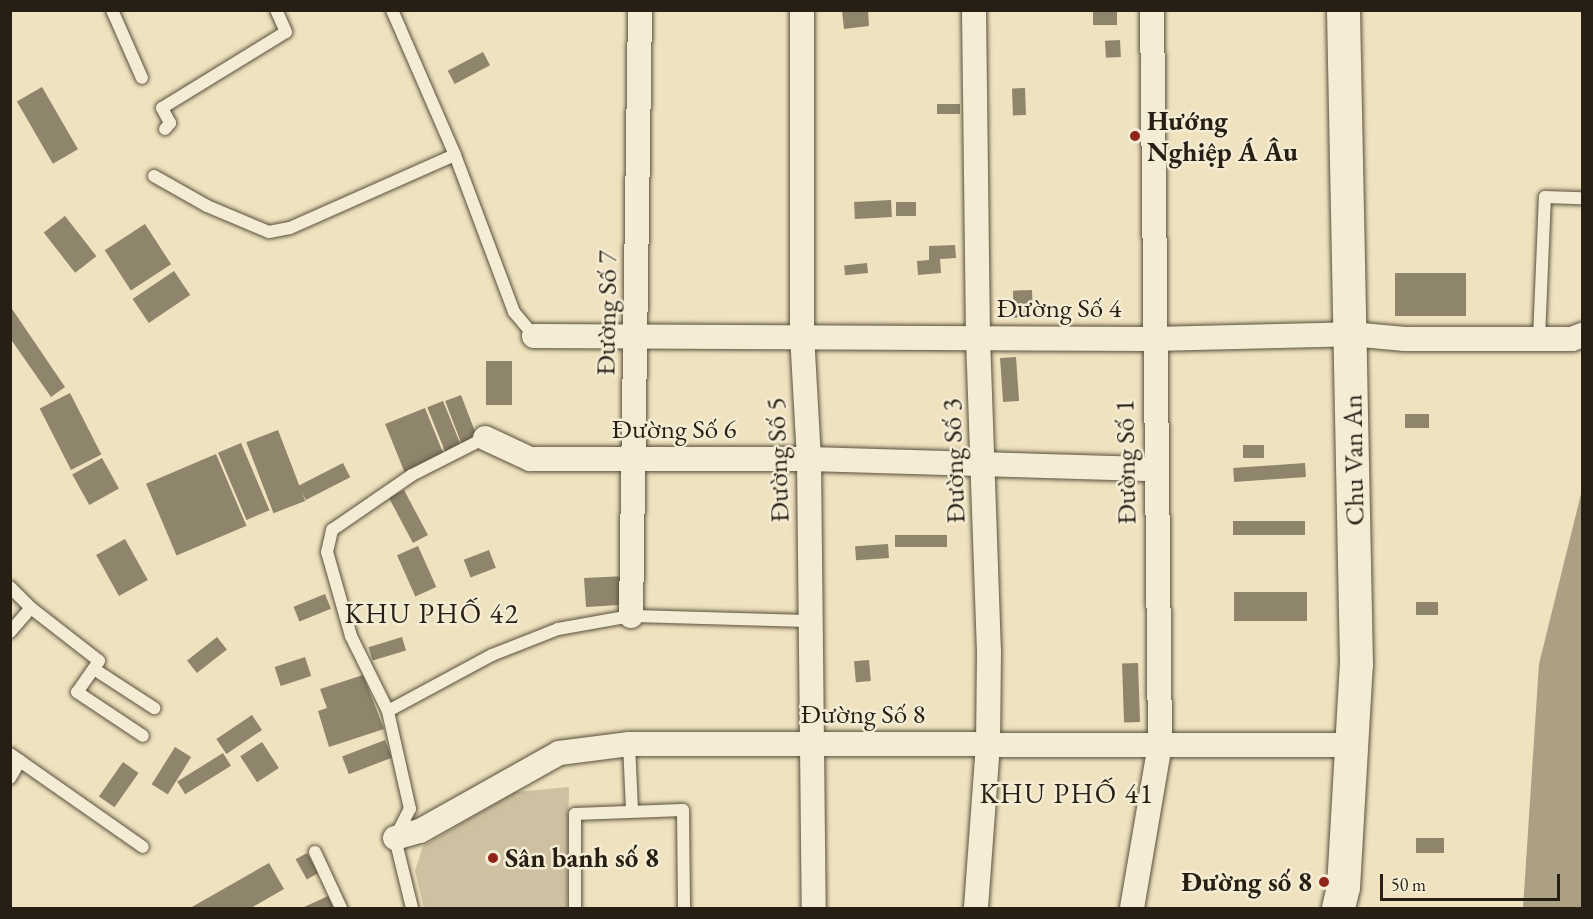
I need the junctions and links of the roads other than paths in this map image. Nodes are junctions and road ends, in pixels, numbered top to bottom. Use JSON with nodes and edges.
{"nodes":[{"id":1,"x":112,"y":10,"type":"edge"},
{"id":2,"x":276,"y":10,"type":"edge"},
{"id":3,"x":392,"y":10,"type":"edge"},
{"id":4,"x":640,"y":10,"type":"edge"},
{"id":5,"x":802,"y":10,"type":"edge"},
{"id":6,"x":974,"y":10,"type":"edge"},
{"id":7,"x":1152,"y":10,"type":"edge"},
{"id":8,"x":1343,"y":10,"type":"edge"},
{"id":9,"x":142,"y":78,"type":"dead end"},
{"id":10,"x":165,"y":129,"type":"dead end"},
{"id":11,"x":455,"y":155,"type":"junction"},
{"id":12,"x":154,"y":176,"type":"dead end"},
{"id":13,"x":1582,"y":198,"type":"edge"},
{"id":14,"x":802,"y":334,"type":"junction"},
{"id":15,"x":1351,"y":334,"type":"junction"},
{"id":16,"x":1582,"y":335,"type":"edge"},
{"id":17,"x":534,"y":336,"type":"joint"},
{"id":18,"x":635,"y":337,"type":"junction"},
{"id":19,"x":978,"y":338,"type":"junction"},
{"id":20,"x":1539,"y":338,"type":"junction"},
{"id":21,"x":1153,"y":339,"type":"junction"},
{"id":22,"x":485,"y":438,"type":"joint"},
{"id":23,"x":634,"y":459,"type":"junction"},
{"id":24,"x":809,"y":459,"type":"junction"},
{"id":25,"x":983,"y":463,"type":"junction"},
{"id":26,"x":1155,"y":469,"type":"junction"},
{"id":27,"x":10,"y":586,"type":"edge"},
{"id":28,"x":31,"y":608,"type":"junction"},
{"id":29,"x":631,"y":616,"type":"junction"},
{"id":30,"x":810,"y":621,"type":"junction"},
{"id":31,"x":10,"y":632,"type":"edge"},
{"id":32,"x":94,"y":669,"type":"junction"},
{"id":33,"x":154,"y":708,"type":"dead end"},
{"id":34,"x":388,"y":711,"type":"junction"},
{"id":35,"x":143,"y":736,"type":"dead end"},
{"id":36,"x":629,"y":744,"type":"junction"},
{"id":37,"x":811,"y":744,"type":"junction"},
{"id":38,"x":988,"y":744,"type":"junction"},
{"id":39,"x":1160,"y":745,"type":"junction"},
{"id":40,"x":1353,"y":745,"type":"junction"},
{"id":41,"x":15,"y":758,"type":"edge"},
{"id":42,"x":10,"y":778,"type":"edge"},
{"id":43,"x":632,"y":811,"type":"junction"},
{"id":44,"x":395,"y":838,"type":"junction"},
{"id":45,"x":143,"y":847,"type":"dead end"},
{"id":46,"x":315,"y":852,"type":"dead end"},
{"id":47,"x":341,"y":909,"type":"edge"},
{"id":48,"x":412,"y":909,"type":"edge"},
{"id":49,"x":575,"y":909,"type":"edge"},
{"id":50,"x":684,"y":909,"type":"edge"},
{"id":51,"x":814,"y":909,"type":"edge"},
{"id":52,"x":976,"y":909,"type":"edge"},
{"id":53,"x":1132,"y":909,"type":"edge"},
{"id":54,"x":1338,"y":909,"type":"edge"}],
"edges":[{"from":1,"to":9,"type":"lane"},
{"from":2,"to":10,"type":"lane"},
{"from":3,"to":11,"type":"lane"},
{"from":4,"to":18,"type":"street","name":"Đường Số 7"},
{"from":5,"to":14,"type":"street","name":"Đường Số 5"},
{"from":6,"to":19,"type":"street","name":"Đường Số 3"},
{"from":7,"to":21,"type":"street","name":"Đường Số 1"},
{"from":8,"to":15,"type":"street","name":"Chu Van An"},
{"from":11,"to":12,"type":"lane"},
{"from":11,"to":17,"type":"lane"},
{"from":13,"to":20,"type":"lane"},
{"from":14,"to":18,"type":"street","name":"Đường Số 4"},
{"from":14,"to":19,"type":"street","name":"Đường Số 4"},
{"from":14,"to":24,"type":"street","name":"Đường Số 5"},
{"from":15,"to":20,"type":"street","name":"Đường Số 4"},
{"from":15,"to":21,"type":"street","name":"Đường Số 4"},
{"from":15,"to":40,"type":"street","name":"Chu Van An"},
{"from":16,"to":20,"type":"street","name":"Đường Số 4"},
{"from":17,"to":18,"type":"street","name":"Đường Số 4"},
{"from":18,"to":23,"type":"street","name":"Đường Số 7"},
{"from":19,"to":21,"type":"street","name":"Đường Số 4"},
{"from":19,"to":25,"type":"street","name":"Đường Số 3"},
{"from":21,"to":26,"type":"street","name":"Đường Số 1"},
{"from":22,"to":23,"type":"street","name":"Đường Số 6"},
{"from":22,"to":34,"type":"lane"},
{"from":23,"to":24,"type":"street","name":"Đường Số 6"},
{"from":23,"to":29,"type":"street","name":"Đường Số 7"},
{"from":24,"to":25,"type":"street","name":"Đường Số 6"},
{"from":24,"to":30,"type":"street","name":"Đường Số 5"},
{"from":25,"to":26,"type":"street","name":"Đường Số 6"},
{"from":25,"to":38,"type":"street","name":"Đường Số 3"},
{"from":26,"to":39,"type":"street","name":"Đường Số 1"},
{"from":27,"to":28,"type":"lane"},
{"from":28,"to":31,"type":"lane"},
{"from":28,"to":32,"type":"lane"},
{"from":29,"to":30,"type":"lane"},
{"from":29,"to":34,"type":"lane"},
{"from":30,"to":37,"type":"street","name":"Đường Số 5"},
{"from":32,"to":33,"type":"lane"},
{"from":32,"to":35,"type":"lane"},
{"from":34,"to":44,"type":"lane"},
{"from":36,"to":37,"type":"street","name":"Đường Số 8"},
{"from":36,"to":43,"type":"lane"},
{"from":36,"to":44,"type":"street","name":"Đường Số 8"},
{"from":37,"to":38,"type":"street","name":"Đường Số 8"},
{"from":37,"to":51,"type":"street","name":"Đường Số 5"},
{"from":38,"to":39,"type":"street","name":"Đường Số 8"},
{"from":38,"to":52,"type":"street","name":"Đường Số 3"},
{"from":39,"to":40,"type":"street","name":"Đường Số 8"},
{"from":39,"to":53,"type":"street","name":"Đường Số 1"},
{"from":40,"to":54,"type":"street","name":"Chu Van An"},
{"from":41,"to":42,"type":"lane"},
{"from":41,"to":45,"type":"lane"},
{"from":43,"to":49,"type":"lane"},
{"from":43,"to":50,"type":"lane"},
{"from":44,"to":48,"type":"lane"},
{"from":46,"to":47,"type":"lane"}]}
